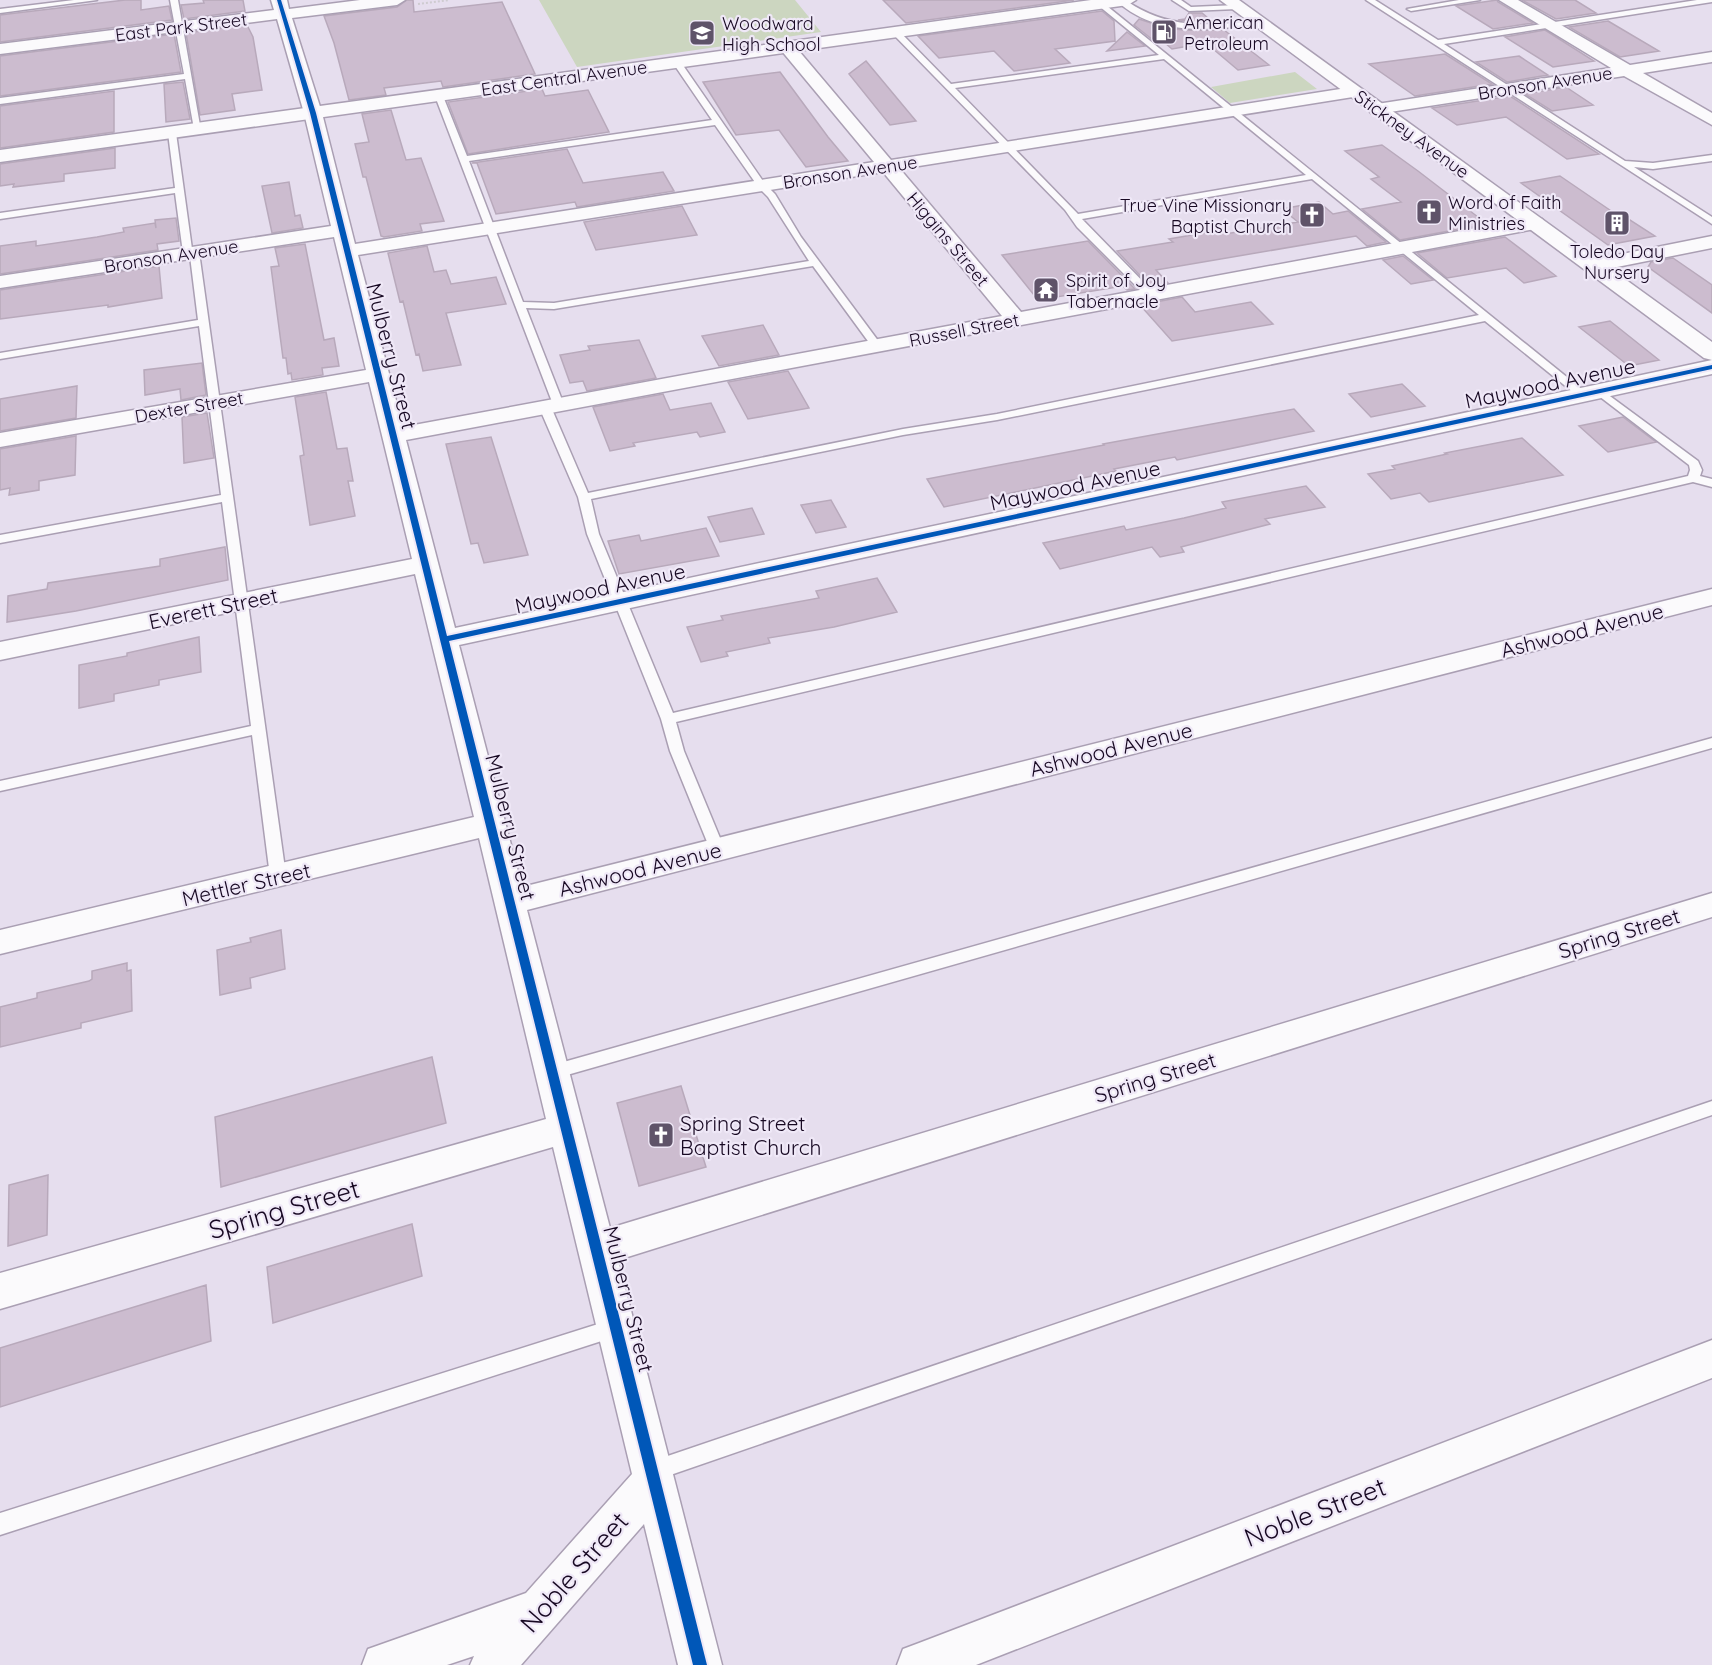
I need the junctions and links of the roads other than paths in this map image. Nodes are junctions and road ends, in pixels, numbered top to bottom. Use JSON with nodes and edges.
{"nodes":[{"id":1,"x":93,"y":0,"type":"edge"},
{"id":2,"x":174,"y":0,"type":"edge"},
{"id":3,"x":390,"y":0,"type":"edge"},
{"id":4,"x":1125,"y":0,"type":"edge"},
{"id":5,"x":1176,"y":0,"type":"edge"},
{"id":6,"x":1370,"y":0,"type":"edge"},
{"id":7,"x":1476,"y":0,"type":"edge"},
{"id":8,"x":1506,"y":0,"type":"edge"},
{"id":9,"x":1645,"y":0,"type":"edge"},
{"id":10,"x":1712,"y":0,"type":"edge"},
{"id":11,"x":1233,"y":3,"type":"edge"},
{"id":12,"x":1102,"y":4,"type":"junction"},
{"id":13,"x":281,"y":7,"type":"edge"},
{"id":14,"x":1189,"y":9,"type":"junction"},
{"id":15,"x":1411,"y":9,"type":"dead end"},
{"id":16,"x":1662,"y":9,"type":"junction"},
{"id":17,"x":0,"y":11,"type":"edge"},
{"id":18,"x":1259,"y":22,"type":"junction"},
{"id":19,"x":1166,"y":23,"type":"junction"},
{"id":20,"x":179,"y":27,"type":"junction"},
{"id":21,"x":1552,"y":27,"type":"junction"},
{"id":22,"x":895,"y":32,"type":"junction"},
{"id":23,"x":1437,"y":43,"type":"junction"},
{"id":24,"x":787,"y":47,"type":"junction"},
{"id":25,"x":0,"y":49,"type":"edge"},
{"id":26,"x":1166,"y":56,"type":"junction"},
{"id":27,"x":1712,"y":57,"type":"edge"},
{"id":28,"x":677,"y":63,"type":"junction"},
{"id":29,"x":1627,"y":70,"type":"junction"},
{"id":30,"x":188,"y":76,"type":"junction"},
{"id":31,"x":947,"y":87,"type":"junction"},
{"id":32,"x":1508,"y":89,"type":"junction"},
{"id":33,"x":1353,"y":92,"type":"junction"},
{"id":34,"x":439,"y":96,"type":"junction"},
{"id":35,"x":0,"y":100,"type":"edge"},
{"id":36,"x":1377,"y":109,"type":"junction"},
{"id":37,"x":1234,"y":111,"type":"junction"},
{"id":38,"x":313,"y":113,"type":"junction"},
{"id":39,"x":1712,"y":120,"type":"edge"},
{"id":40,"x":717,"y":122,"type":"junction"},
{"id":41,"x":198,"y":129,"type":"junction"},
{"id":42,"x":172,"y":133,"type":"junction"},
{"id":43,"x":1007,"y":147,"type":"junction"},
{"id":44,"x":0,"y":156,"type":"edge"},
{"id":45,"x":1712,"y":158,"type":"edge"},
{"id":46,"x":463,"y":159,"type":"junction"},
{"id":47,"x":1624,"y":163,"type":"junction"},
{"id":48,"x":887,"y":166,"type":"junction"},
{"id":49,"x":1314,"y":177,"type":"junction"},
{"id":50,"x":762,"y":186,"type":"junction"},
{"id":51,"x":179,"y":190,"type":"junction"},
{"id":52,"x":0,"y":216,"type":"edge"},
{"id":53,"x":1076,"y":217,"type":"junction"},
{"id":54,"x":1712,"y":221,"type":"edge"},
{"id":55,"x":1535,"y":223,"type":"junction"},
{"id":56,"x":491,"y":228,"type":"junction"},
{"id":57,"x":341,"y":230,"type":"junction"},
{"id":58,"x":1712,"y":242,"type":"edge"},
{"id":59,"x":1401,"y":248,"type":"junction"},
{"id":60,"x":348,"y":251,"type":"junction"},
{"id":61,"x":191,"y":253,"type":"junction"},
{"id":62,"x":815,"y":263,"type":"junction"},
{"id":63,"x":1592,"y":266,"type":"junction"},
{"id":64,"x":0,"y":282,"type":"edge"},
{"id":65,"x":1151,"y":295,"type":"junction"},
{"id":66,"x":520,"y":305,"type":"junction"},
{"id":67,"x":1487,"y":317,"type":"junction"},
{"id":68,"x":1017,"y":320,"type":"junction"},
{"id":69,"x":204,"y":322,"type":"junction"},
{"id":70,"x":877,"y":346,"type":"junction"},
{"id":71,"x":1712,"y":353,"type":"edge"},
{"id":72,"x":0,"y":356,"type":"edge"},
{"id":73,"x":1712,"y":367,"type":"edge"},
{"id":74,"x":378,"y":374,"type":"junction"},
{"id":75,"x":1591,"y":393,"type":"junction"},
{"id":76,"x":215,"y":403,"type":"junction"},
{"id":77,"x":552,"y":406,"type":"junction"},
{"id":78,"x":394,"y":435,"type":"junction"},
{"id":79,"x":0,"y":440,"type":"edge"},
{"id":80,"x":1693,"y":478,"type":"junction"},
{"id":81,"x":1712,"y":483,"type":"edge"},
{"id":82,"x":228,"y":497,"type":"junction"},
{"id":83,"x":584,"y":497,"type":"junction"},
{"id":84,"x":0,"y":539,"type":"edge"},
{"id":85,"x":426,"y":564,"type":"junction"},
{"id":86,"x":1712,"y":597,"type":"edge"},
{"id":87,"x":621,"y":601,"type":"junction"},
{"id":88,"x":241,"y":603,"type":"junction"},
{"id":89,"x":445,"y":639,"type":"junction"},
{"id":90,"x":0,"y":651,"type":"edge"},
{"id":91,"x":668,"y":719,"type":"junction"},
{"id":92,"x":258,"y":729,"type":"junction"},
{"id":93,"x":1712,"y":743,"type":"edge"},
{"id":94,"x":0,"y":786,"type":"edge"},
{"id":95,"x":492,"y":824,"type":"junction"},
{"id":96,"x":717,"y":850,"type":"junction"},
{"id":97,"x":278,"y":876,"type":"junction"},
{"id":98,"x":511,"y":902,"type":"junction"},
{"id":99,"x":1712,"y":904,"type":"edge"},
{"id":100,"x":0,"y":942,"type":"edge"},
{"id":101,"x":553,"y":1072,"type":"junction"},
{"id":102,"x":1712,"y":1108,"type":"edge"},
{"id":103,"x":567,"y":1128,"type":"junction"},
{"id":104,"x":598,"y":1249,"type":"junction"},
{"id":105,"x":0,"y":1291,"type":"edge"},
{"id":106,"x":617,"y":1327,"type":"junction"},
{"id":107,"x":1712,"y":1359,"type":"edge"},
{"id":108,"x":654,"y":1475,"type":"junction"},
{"id":109,"x":0,"y":1524,"type":"edge"},
{"id":110,"x":543,"y":1609,"type":"junction"},
{"id":111,"x":384,"y":1665,"type":"edge"},
{"id":112,"x":492,"y":1665,"type":"edge"},
{"id":113,"x":700,"y":1665,"type":"edge"},
{"id":114,"x":919,"y":1665,"type":"edge"}],
"edges":[{"from":1,"to":17,"type":"lane"},
{"from":2,"to":20,"type":"lane"},
{"from":3,"to":13,"type":"street","name":"East Park Street"},
{"from":4,"to":12,"type":"street","name":"East Central Avenue"},
{"from":4,"to":19,"type":"lane"},
{"from":5,"to":14,"type":"lane"},
{"from":6,"to":23,"type":"lane"},
{"from":7,"to":15,"type":"lane"},
{"from":8,"to":21,"type":"street"},
{"from":9,"to":16,"type":"lane"},
{"from":10,"to":16,"type":"lane"},
{"from":11,"to":14,"type":"lane"},
{"from":11,"to":18,"type":"street","name":"Stickney Avenue"},
{"from":12,"to":22,"type":"street","name":"East Central Avenue"},
{"from":12,"to":26,"type":"lane"},
{"from":13,"to":20,"type":"street","name":"East Park Street"},
{"from":13,"to":38,"type":"street","name":"Mulberry Street"},
{"from":14,"to":19,"type":"lane"},
{"from":16,"to":21,"type":"lane"},
{"from":18,"to":19,"type":"lane"},
{"from":18,"to":33,"type":"street","name":"Stickney Avenue"},
{"from":20,"to":25,"type":"street","name":"East Park Street"},
{"from":20,"to":30,"type":"lane"},
{"from":21,"to":23,"type":"lane"},
{"from":21,"to":29,"type":"street"},
{"from":22,"to":24,"type":"street","name":"East Central Avenue"},
{"from":22,"to":31,"type":"lane"},
{"from":23,"to":32,"type":"lane"},
{"from":24,"to":28,"type":"street","name":"East Central Avenue"},
{"from":24,"to":48,"type":"street","name":"Higgins Street"},
{"from":26,"to":31,"type":"lane"},
{"from":26,"to":37,"type":"lane"},
{"from":27,"to":29,"type":"street","name":"Bronson Avenue"},
{"from":28,"to":34,"type":"street","name":"East Central Avenue"},
{"from":28,"to":40,"type":"lane"},
{"from":29,"to":32,"type":"street","name":"Bronson Avenue"},
{"from":29,"to":39,"type":"street"},
{"from":30,"to":35,"type":"lane"},
{"from":30,"to":41,"type":"lane"},
{"from":31,"to":43,"type":"lane"},
{"from":32,"to":36,"type":"street","name":"Bronson Avenue"},
{"from":32,"to":47,"type":"lane"},
{"from":33,"to":36,"type":"street","name":"Stickney Avenue"},
{"from":33,"to":37,"type":"street","name":"Bronson Avenue"},
{"from":34,"to":38,"type":"street","name":"East Central Avenue"},
{"from":34,"to":46,"type":"lane"},
{"from":36,"to":55,"type":"street","name":"Stickney Avenue"},
{"from":37,"to":43,"type":"street","name":"Bronson Avenue"},
{"from":37,"to":49,"type":"lane"},
{"from":38,"to":41,"type":"street","name":"East Central Avenue"},
{"from":38,"to":57,"type":"street","name":"Mulberry Street"},
{"from":40,"to":46,"type":"lane"},
{"from":40,"to":50,"type":"lane"},
{"from":41,"to":42,"type":"street","name":"East Central Avenue"},
{"from":42,"to":44,"type":"street","name":"East Central Avenue"},
{"from":42,"to":51,"type":"lane"},
{"from":43,"to":48,"type":"street","name":"Bronson Avenue"},
{"from":43,"to":53,"type":"lane"},
{"from":45,"to":47,"type":"lane"},
{"from":46,"to":56,"type":"lane"},
{"from":47,"to":54,"type":"lane"},
{"from":48,"to":50,"type":"street","name":"Bronson Avenue"},
{"from":48,"to":68,"type":"street","name":"Higgins Street"},
{"from":49,"to":53,"type":"lane"},
{"from":49,"to":59,"type":"lane"},
{"from":50,"to":56,"type":"street","name":"Bronson Avenue"},
{"from":50,"to":62,"type":"lane"},
{"from":51,"to":52,"type":"lane"},
{"from":51,"to":61,"type":"lane"},
{"from":53,"to":65,"type":"lane"},
{"from":55,"to":59,"type":"street","name":"Russell Street"},
{"from":55,"to":63,"type":"street","name":"Stickney Avenue"},
{"from":56,"to":60,"type":"street","name":"Bronson Avenue"},
{"from":56,"to":66,"type":"lane"},
{"from":57,"to":60,"type":"street","name":"Mulberry Street"},
{"from":57,"to":61,"type":"street","name":"Bronson Avenue"},
{"from":58,"to":63,"type":"street"},
{"from":59,"to":65,"type":"street","name":"Russell Street"},
{"from":59,"to":67,"type":"lane"},
{"from":60,"to":74,"type":"street","name":"Mulberry Street"},
{"from":61,"to":64,"type":"street","name":"Bronson Avenue"},
{"from":61,"to":69,"type":"lane"},
{"from":62,"to":66,"type":"lane"},
{"from":62,"to":70,"type":"lane"},
{"from":63,"to":71,"type":"street","name":"Stickney Avenue"},
{"from":65,"to":68,"type":"street","name":"Russell Street"},
{"from":66,"to":77,"type":"lane"},
{"from":67,"to":75,"type":"lane"},
{"from":67,"to":83,"type":"lane"},
{"from":68,"to":70,"type":"street","name":"Russell Street"},
{"from":69,"to":72,"type":"lane"},
{"from":69,"to":76,"type":"lane"},
{"from":70,"to":77,"type":"street","name":"Russell Street"},
{"from":73,"to":75,"type":"street","name":"Maywood Avenue"},
{"from":74,"to":76,"type":"street","name":"Dexter Street"},
{"from":74,"to":78,"type":"street","name":"Mulberry Street"},
{"from":75,"to":80,"type":"lane"},
{"from":75,"to":87,"type":"street","name":"Maywood Avenue"},
{"from":76,"to":79,"type":"street","name":"Dexter Street"},
{"from":76,"to":82,"type":"lane"},
{"from":77,"to":78,"type":"street","name":"Russell Street"},
{"from":77,"to":83,"type":"lane"},
{"from":78,"to":85,"type":"street","name":"Mulberry Street"},
{"from":80,"to":81,"type":"lane"},
{"from":80,"to":91,"type":"lane"},
{"from":82,"to":84,"type":"lane"},
{"from":82,"to":88,"type":"lane"},
{"from":83,"to":87,"type":"lane"},
{"from":85,"to":88,"type":"street","name":"Everett Street"},
{"from":85,"to":89,"type":"street","name":"Mulberry Street"},
{"from":86,"to":96,"type":"street","name":"Ashwood Avenue"},
{"from":87,"to":89,"type":"street","name":"Maywood Avenue"},
{"from":87,"to":91,"type":"lane"},
{"from":88,"to":90,"type":"street","name":"Everett Street"},
{"from":88,"to":92,"type":"lane"},
{"from":89,"to":95,"type":"street","name":"Mulberry Street"},
{"from":91,"to":96,"type":"lane"},
{"from":92,"to":94,"type":"lane"},
{"from":92,"to":97,"type":"lane"},
{"from":93,"to":101,"type":"lane"},
{"from":95,"to":97,"type":"street","name":"Mettler Street"},
{"from":95,"to":98,"type":"street","name":"Mulberry Street"},
{"from":96,"to":98,"type":"street","name":"Ashwood Avenue"},
{"from":97,"to":100,"type":"street","name":"Mettler Street"},
{"from":98,"to":101,"type":"street","name":"Mulberry Street"},
{"from":99,"to":104,"type":"street","name":"Spring Street"},
{"from":101,"to":103,"type":"street","name":"Mulberry Street"},
{"from":102,"to":108,"type":"lane"},
{"from":103,"to":104,"type":"street","name":"Mulberry Street"},
{"from":103,"to":105,"type":"street","name":"Spring Street"},
{"from":104,"to":106,"type":"street","name":"Mulberry Street"},
{"from":106,"to":108,"type":"street","name":"Mulberry Street"},
{"from":106,"to":109,"type":"lane"},
{"from":107,"to":114,"type":"street","name":"Noble Street"},
{"from":108,"to":110,"type":"street","name":"Noble Street"},
{"from":108,"to":113,"type":"street","name":"Mulberry Street"},
{"from":110,"to":111,"type":"street"},
{"from":110,"to":112,"type":"street","name":"Noble Street"}]}
